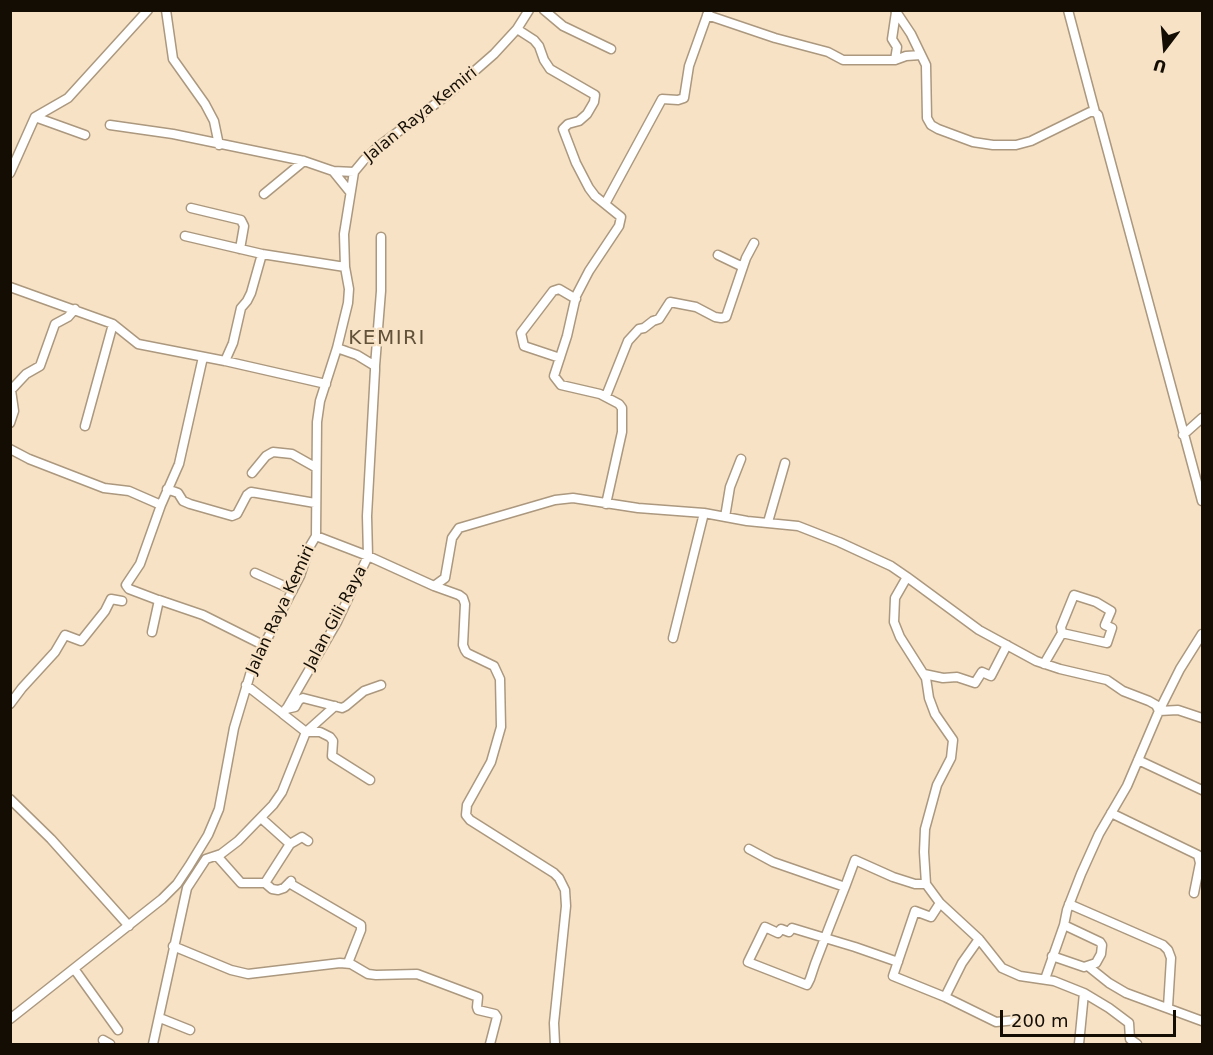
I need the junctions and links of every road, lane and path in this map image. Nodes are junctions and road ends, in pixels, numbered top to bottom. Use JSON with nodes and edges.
{"nodes":[{"id":1,"x":148,"y":10,"type":"edge"},
{"id":2,"x":166,"y":10,"type":"edge"},
{"id":3,"x":529,"y":10,"type":"edge"},
{"id":4,"x":544,"y":10,"type":"edge"},
{"id":5,"x":1068,"y":10,"type":"edge"},
{"id":6,"x":895,"y":11,"type":"edge"},
{"id":7,"x":708,"y":13,"type":"edge"},
{"id":8,"x":517,"y":29,"type":"junction"},
{"id":9,"x":611,"y":49,"type":"dead end"},
{"id":10,"x":921,"y":55,"type":"junction"},
{"id":11,"x":895,"y":60,"type":"junction"},
{"id":12,"x":1095,"y":112,"type":"junction"},
{"id":13,"x":35,"y":117,"type":"junction"},
{"id":14,"x":110,"y":125,"type":"dead end"},
{"id":15,"x":85,"y":135,"type":"dead end"},
{"id":16,"x":219,"y":145,"type":"junction"},
{"id":17,"x":304,"y":161,"type":"junction"},
{"id":18,"x":333,"y":171,"type":"junction"},
{"id":19,"x":354,"y":172,"type":"junction"},
{"id":20,"x":10,"y":173,"type":"edge"},
{"id":21,"x":350,"y":192,"type":"junction"},
{"id":22,"x":264,"y":194,"type":"dead end"},
{"id":23,"x":605,"y":204,"type":"junction"},
{"id":24,"x":191,"y":208,"type":"dead end"},
{"id":25,"x":185,"y":236,"type":"dead end"},
{"id":26,"x":381,"y":237,"type":"dead end"},
{"id":27,"x":753,"y":243,"type":"dead end"},
{"id":28,"x":240,"y":249,"type":"junction"},
{"id":29,"x":262,"y":254,"type":"junction"},
{"id":30,"x":718,"y":255,"type":"dead end"},
{"id":31,"x":345,"y":267,"type":"junction"},
{"id":32,"x":742,"y":267,"type":"junction"},
{"id":33,"x":10,"y":287,"type":"edge"},
{"id":34,"x":576,"y":299,"type":"junction"},
{"id":35,"x":75,"y":309,"type":"junction"},
{"id":36,"x":113,"y":324,"type":"junction"},
{"id":37,"x":337,"y":348,"type":"junction"},
{"id":38,"x":203,"y":357,"type":"junction"},
{"id":39,"x":560,"y":358,"type":"junction"},
{"id":40,"x":225,"y":361,"type":"junction"},
{"id":41,"x":375,"y":366,"type":"junction"},
{"id":42,"x":326,"y":384,"type":"junction"},
{"id":43,"x":606,"y":396,"type":"junction"},
{"id":44,"x":1203,"y":418,"type":"edge"},
{"id":45,"x":10,"y":423,"type":"edge"},
{"id":46,"x":85,"y":426,"type":"dead end"},
{"id":47,"x":1184,"y":435,"type":"junction"},
{"id":48,"x":10,"y":449,"type":"edge"},
{"id":49,"x":741,"y":459,"type":"dead end"},
{"id":50,"x":785,"y":463,"type":"dead end"},
{"id":51,"x":315,"y":467,"type":"junction"},
{"id":52,"x":252,"y":473,"type":"dead end"},
{"id":53,"x":167,"y":489,"type":"junction"},
{"id":54,"x":1203,"y":501,"type":"edge"},
{"id":55,"x":315,"y":503,"type":"junction"},
{"id":56,"x":606,"y":504,"type":"junction"},
{"id":57,"x":161,"y":505,"type":"junction"},
{"id":58,"x":704,"y":513,"type":"junction"},
{"id":59,"x":724,"y":517,"type":"junction"},
{"id":60,"x":768,"y":522,"type":"junction"},
{"id":61,"x":316,"y":536,"type":"junction"},
{"id":62,"x":368,"y":556,"type":"junction"},
{"id":63,"x":255,"y":573,"type":"dead end"},
{"id":64,"x":907,"y":577,"type":"junction"},
{"id":65,"x":435,"y":586,"type":"junction"},
{"id":66,"x":293,"y":590,"type":"junction"},
{"id":67,"x":159,"y":600,"type":"junction"},
{"id":68,"x":122,"y":601,"type":"dead end"},
{"id":69,"x":152,"y":632,"type":"dead end"},
{"id":70,"x":1062,"y":633,"type":"junction"},
{"id":71,"x":1203,"y":634,"type":"edge"},
{"id":72,"x":674,"y":638,"type":"dead end"},
{"id":73,"x":262,"y":645,"type":"junction"},
{"id":74,"x":1007,"y":645,"type":"junction"},
{"id":75,"x":1044,"y":664,"type":"junction"},
{"id":76,"x":924,"y":674,"type":"junction"},
{"id":77,"x":246,"y":685,"type":"junction"},
{"id":78,"x":381,"y":685,"type":"dead end"},
{"id":79,"x":10,"y":704,"type":"edge"},
{"id":80,"x":335,"y":706,"type":"junction"},
{"id":81,"x":285,"y":711,"type":"junction"},
{"id":82,"x":1159,"y":711,"type":"junction"},
{"id":83,"x":1203,"y":718,"type":"edge"},
{"id":84,"x":306,"y":732,"type":"junction"},
{"id":85,"x":1138,"y":760,"type":"junction"},
{"id":86,"x":370,"y":780,"type":"dead end"},
{"id":87,"x":1203,"y":790,"type":"edge"},
{"id":88,"x":11,"y":800,"type":"edge"},
{"id":89,"x":1111,"y":813,"type":"junction"},
{"id":90,"x":261,"y":818,"type":"junction"},
{"id":91,"x":308,"y":841,"type":"dead end"},
{"id":92,"x":290,"y":844,"type":"junction"},
{"id":93,"x":749,"y":849,"type":"dead end"},
{"id":94,"x":217,"y":856,"type":"junction"},
{"id":95,"x":265,"y":883,"type":"junction"},
{"id":96,"x":926,"y":884,"type":"junction"},
{"id":97,"x":183,"y":886,"type":"junction"},
{"id":98,"x":845,"y":887,"type":"junction"},
{"id":99,"x":1194,"y":892,"type":"dead end"},
{"id":100,"x":940,"y":903,"type":"junction"},
{"id":101,"x":1070,"y":904,"type":"junction"},
{"id":102,"x":1064,"y":925,"type":"junction"},
{"id":103,"x":129,"y":926,"type":"junction"},
{"id":104,"x":825,"y":938,"type":"junction"},
{"id":105,"x":979,"y":939,"type":"junction"},
{"id":106,"x":173,"y":946,"type":"junction"},
{"id":107,"x":1052,"y":956,"type":"junction"},
{"id":108,"x":898,"y":962,"type":"junction"},
{"id":109,"x":348,"y":963,"type":"junction"},
{"id":110,"x":1089,"y":967,"type":"junction"},
{"id":111,"x":75,"y":970,"type":"junction"},
{"id":112,"x":1045,"y":979,"type":"junction"},
{"id":113,"x":1084,"y":993,"type":"junction"},
{"id":114,"x":945,"y":997,"type":"junction"},
{"id":115,"x":1168,"y":1007,"type":"junction"},
{"id":116,"x":160,"y":1018,"type":"junction"},
{"id":117,"x":10,"y":1019,"type":"edge"},
{"id":118,"x":1016,"y":1020,"type":"dead end"},
{"id":119,"x":1203,"y":1021,"type":"edge"},
{"id":120,"x":117,"y":1030,"type":"dead end"},
{"id":121,"x":190,"y":1030,"type":"dead end"},
{"id":122,"x":153,"y":1044,"type":"edge"},
{"id":123,"x":490,"y":1044,"type":"edge"},
{"id":124,"x":555,"y":1044,"type":"edge"},
{"id":125,"x":1079,"y":1044,"type":"edge"},
{"id":126,"x":1137,"y":1044,"type":"edge"}],
"edges":[{"from":1,"to":13,"type":"street"},
{"from":2,"to":16,"type":"street"},
{"from":3,"to":8,"type":"street","name":"Jalan Raya Kemiri"},
{"from":4,"to":9,"type":"street"},
{"from":5,"to":12,"type":"street"},
{"from":6,"to":10,"type":"street"},
{"from":6,"to":11,"type":"street"},
{"from":7,"to":11,"type":"street"},
{"from":7,"to":23,"type":"street"},
{"from":8,"to":19,"type":"street","name":"Jalan Raya Kemiri"},
{"from":8,"to":23,"type":"street"},
{"from":10,"to":11,"type":"street"},
{"from":10,"to":12,"type":"street"},
{"from":12,"to":47,"type":"street"},
{"from":13,"to":15,"type":"street"},
{"from":13,"to":20,"type":"street"},
{"from":14,"to":16,"type":"street"},
{"from":16,"to":17,"type":"street"},
{"from":17,"to":18,"type":"street"},
{"from":17,"to":22,"type":"street"},
{"from":18,"to":19,"type":"street"},
{"from":18,"to":21,"type":"street"},
{"from":19,"to":21,"type":"street","name":"Jalan Raya Kemiri"},
{"from":21,"to":31,"type":"street","name":"Jalan Raya Kemiri"},
{"from":23,"to":34,"type":"street"},
{"from":24,"to":28,"type":"street"},
{"from":25,"to":28,"type":"street"},
{"from":26,"to":41,"type":"street","name":"Jalan Gili Raya"},
{"from":27,"to":32,"type":"street"},
{"from":28,"to":29,"type":"street"},
{"from":29,"to":31,"type":"street"},
{"from":29,"to":40,"type":"street"},
{"from":30,"to":32,"type":"street"},
{"from":31,"to":37,"type":"street","name":"Jalan Raya Kemiri"},
{"from":32,"to":43,"type":"street"},
{"from":33,"to":35,"type":"street"},
{"from":34,"to":39,"type":"street"},
{"from":34,"to":39,"type":"street"},
{"from":35,"to":36,"type":"street"},
{"from":35,"to":45,"type":"street"},
{"from":36,"to":38,"type":"street"},
{"from":36,"to":46,"type":"street"},
{"from":37,"to":41,"type":"street"},
{"from":37,"to":42,"type":"street","name":"Jalan Raya Kemiri"},
{"from":38,"to":40,"type":"street"},
{"from":38,"to":53,"type":"street"},
{"from":39,"to":43,"type":"street"},
{"from":40,"to":42,"type":"street"},
{"from":41,"to":62,"type":"street","name":"Jalan Gili Raya"},
{"from":42,"to":51,"type":"street","name":"Jalan Raya Kemiri"},
{"from":43,"to":56,"type":"street"},
{"from":44,"to":47,"type":"street"},
{"from":47,"to":54,"type":"street"},
{"from":48,"to":57,"type":"street"},
{"from":49,"to":59,"type":"street"},
{"from":50,"to":60,"type":"street"},
{"from":51,"to":52,"type":"street"},
{"from":51,"to":55,"type":"street","name":"Jalan Raya Kemiri"},
{"from":53,"to":55,"type":"street"},
{"from":53,"to":57,"type":"street"},
{"from":55,"to":61,"type":"street","name":"Jalan Raya Kemiri"},
{"from":56,"to":58,"type":"street"},
{"from":56,"to":65,"type":"street"},
{"from":57,"to":67,"type":"street"},
{"from":58,"to":59,"type":"street"},
{"from":58,"to":72,"type":"street"},
{"from":59,"to":60,"type":"street"},
{"from":60,"to":64,"type":"street"},
{"from":61,"to":62,"type":"street"},
{"from":61,"to":66,"type":"street","name":"Jalan Raya Kemiri"},
{"from":62,"to":65,"type":"street"},
{"from":62,"to":81,"type":"street","name":"Jalan Gili Raya"},
{"from":63,"to":66,"type":"street"},
{"from":64,"to":74,"type":"street"},
{"from":64,"to":76,"type":"street"},
{"from":65,"to":124,"type":"street"},
{"from":66,"to":73,"type":"street","name":"Jalan Raya Kemiri"},
{"from":67,"to":69,"type":"street"},
{"from":67,"to":73,"type":"street"},
{"from":68,"to":79,"type":"street"},
{"from":70,"to":70,"type":"street"},
{"from":70,"to":75,"type":"street"},
{"from":71,"to":82,"type":"street"},
{"from":73,"to":77,"type":"street","name":"Jalan Raya Kemiri"},
{"from":74,"to":75,"type":"street"},
{"from":74,"to":76,"type":"street"},
{"from":75,"to":82,"type":"street"},
{"from":76,"to":96,"type":"street"},
{"from":77,"to":81,"type":"street"},
{"from":77,"to":97,"type":"street","name":"Jalan Raya Kemiri"},
{"from":78,"to":80,"type":"street"},
{"from":80,"to":81,"type":"street"},
{"from":80,"to":84,"type":"street"},
{"from":81,"to":84,"type":"street"},
{"from":82,"to":83,"type":"street"},
{"from":82,"to":85,"type":"street"},
{"from":84,"to":86,"type":"street"},
{"from":84,"to":90,"type":"street"},
{"from":85,"to":87,"type":"street"},
{"from":85,"to":89,"type":"street"},
{"from":88,"to":103,"type":"street"},
{"from":89,"to":99,"type":"street"},
{"from":89,"to":101,"type":"street"},
{"from":90,"to":92,"type":"street"},
{"from":90,"to":94,"type":"street"},
{"from":91,"to":92,"type":"street"},
{"from":92,"to":95,"type":"street"},
{"from":93,"to":98,"type":"street"},
{"from":94,"to":95,"type":"street"},
{"from":94,"to":97,"type":"street"},
{"from":95,"to":109,"type":"street"},
{"from":96,"to":98,"type":"street"},
{"from":96,"to":100,"type":"street"},
{"from":97,"to":103,"type":"street","name":"Jalan Raya Kemiri"},
{"from":97,"to":106,"type":"street"},
{"from":98,"to":104,"type":"street"},
{"from":100,"to":105,"type":"street"},
{"from":100,"to":108,"type":"street"},
{"from":101,"to":102,"type":"street"},
{"from":101,"to":115,"type":"street"},
{"from":102,"to":107,"type":"street"},
{"from":102,"to":110,"type":"street"},
{"from":103,"to":111,"type":"street","name":"Jalan Raya Kemiri"},
{"from":104,"to":104,"type":"street"},
{"from":104,"to":108,"type":"street"},
{"from":105,"to":112,"type":"street"},
{"from":105,"to":114,"type":"street"},
{"from":106,"to":109,"type":"street"},
{"from":106,"to":116,"type":"street"},
{"from":107,"to":110,"type":"street"},
{"from":107,"to":112,"type":"street"},
{"from":108,"to":114,"type":"street"},
{"from":109,"to":123,"type":"street"},
{"from":110,"to":115,"type":"street"},
{"from":111,"to":117,"type":"street","name":"Jalan Raya Kemiri"},
{"from":111,"to":120,"type":"street"},
{"from":112,"to":113,"type":"street"},
{"from":113,"to":125,"type":"street"},
{"from":113,"to":126,"type":"street"},
{"from":114,"to":118,"type":"street"},
{"from":115,"to":119,"type":"street"},
{"from":116,"to":121,"type":"street"},
{"from":116,"to":122,"type":"street"}]}
